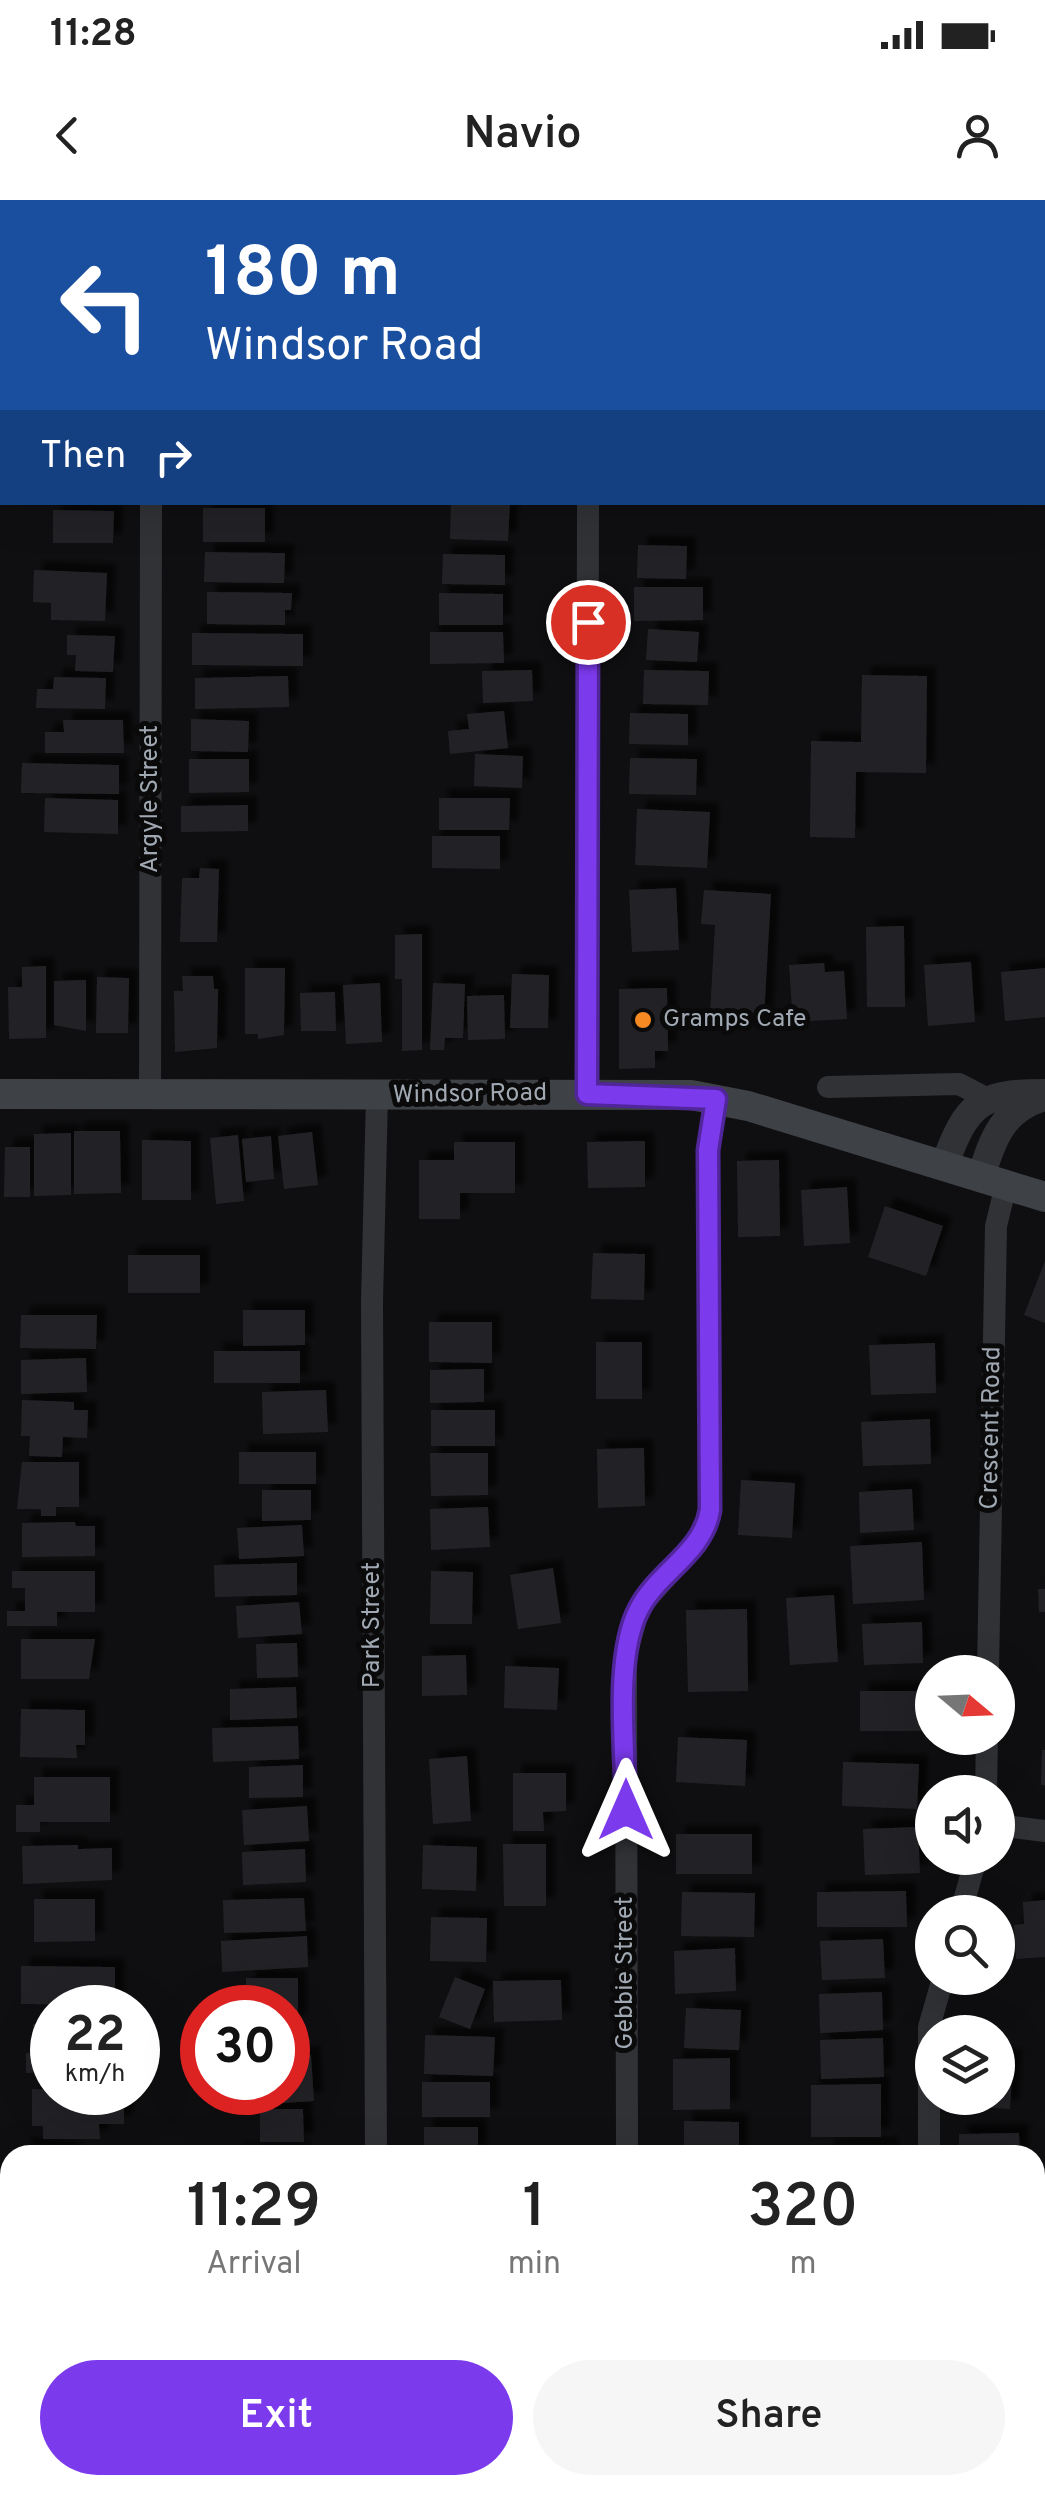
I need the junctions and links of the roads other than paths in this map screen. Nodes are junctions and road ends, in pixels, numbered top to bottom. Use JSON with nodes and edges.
{"nodes":[{"id":1,"x":151,"y":505,"type":"edge"},
{"id":2,"x":588,"y":505,"type":"edge"},
{"id":3,"x":828,"y":1087,"type":"dead end"},
{"id":4,"x":0,"y":1094,"type":"edge"},
{"id":5,"x":587,"y":1094,"type":"junction"},
{"id":6,"x":150,"y":1095,"type":"junction"},
{"id":7,"x":1045,"y":1095,"type":"edge"},
{"id":8,"x":377,"y":1096,"type":"junction"},
{"id":9,"x":986,"y":1098,"type":"junction"},
{"id":10,"x":716,"y":1099,"type":"junction"},
{"id":11,"x":944,"y":1166,"type":"junction"},
{"id":12,"x":994,"y":1181,"type":"junction"},
{"id":13,"x":1045,"y":1197,"type":"edge"},
{"id":14,"x":988,"y":1655,"type":"edge"},
{"id":15,"x":1015,"y":1828,"type":"edge"},
{"id":16,"x":1045,"y":1832,"type":"edge"},
{"id":17,"x":938,"y":1995,"type":"edge"},
{"id":18,"x":376,"y":2145,"type":"edge"},
{"id":19,"x":627,"y":2145,"type":"edge"},
{"id":20,"x":928,"y":2145,"type":"edge"}],
"edges":[{"from":1,"to":6,"type":"street","name":"Argyle Street"},
{"from":2,"to":5,"type":"street"},
{"from":3,"to":9,"type":"street"},
{"from":4,"to":6,"type":"main road","name":"Windsor Road"},
{"from":5,"to":8,"type":"main road","name":"Windsor Road"},
{"from":5,"to":10,"type":"main road","name":"Windsor Road"},
{"from":6,"to":8,"type":"main road","name":"Windsor Road"},
{"from":7,"to":9,"type":"street"},
{"from":7,"to":12,"type":"street"},
{"from":8,"to":18,"type":"street","name":"Park Street"},
{"from":9,"to":11,"type":"street"},
{"from":10,"to":11,"type":"main road","name":"Windsor Road"},
{"from":10,"to":19,"type":"street","name":"Gebbie Street"},
{"from":11,"to":12,"type":"main road","name":"Windsor Road"},
{"from":12,"to":13,"type":"main road","name":"Windsor Road"},
{"from":12,"to":14,"type":"street","name":"Crescent Road"},
{"from":15,"to":16,"type":"street"},
{"from":17,"to":20,"type":"street"}]}
